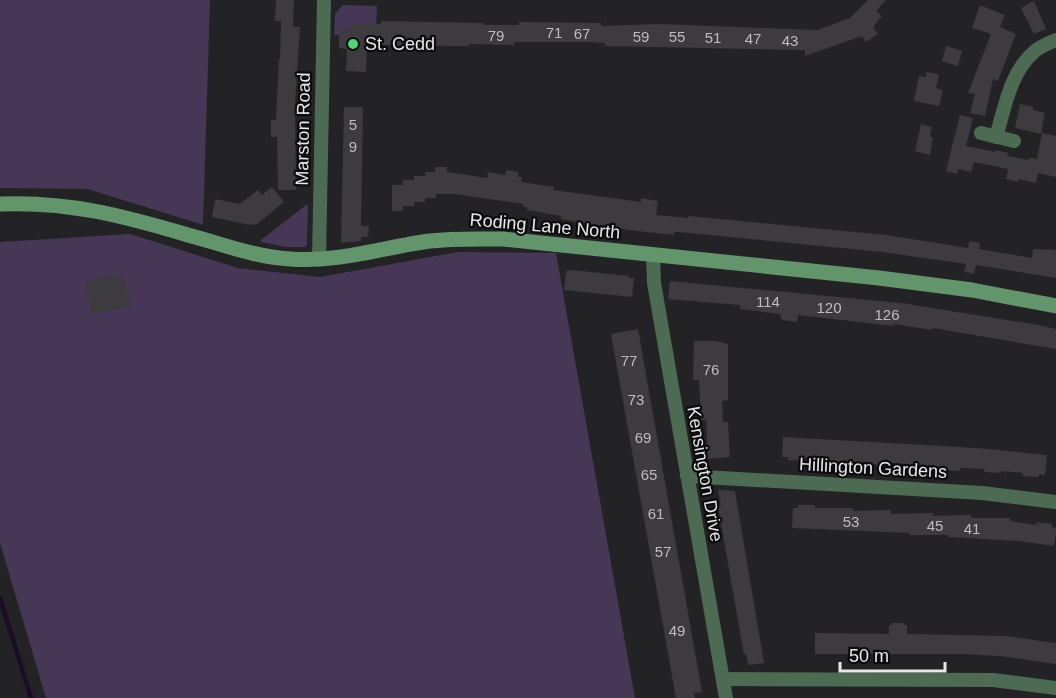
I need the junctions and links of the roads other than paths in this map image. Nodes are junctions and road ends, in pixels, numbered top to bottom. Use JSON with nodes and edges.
{"nodes":[{"id":1,"x":324,"y":0,"type":"edge"},
{"id":2,"x":1056,"y":40,"type":"edge"},
{"id":3,"x":981,"y":133,"type":"dead end"},
{"id":4,"x":996,"y":137,"type":"junction"},
{"id":5,"x":1014,"y":141,"type":"dead end"},
{"id":6,"x":0,"y":204,"type":"edge"},
{"id":7,"x":653,"y":255,"type":"junction"},
{"id":8,"x":319,"y":259,"type":"junction"},
{"id":9,"x":1056,"y":306,"type":"edge"},
{"id":10,"x":687,"y":476,"type":"junction"},
{"id":11,"x":1056,"y":502,"type":"edge"},
{"id":12,"x":723,"y":679,"type":"junction"},
{"id":13,"x":1056,"y":688,"type":"edge"},
{"id":14,"x":726,"y":698,"type":"edge"}],
"edges":[{"from":1,"to":8,"type":"street","name":"Marston Road"},
{"from":2,"to":4,"type":"street"},
{"from":3,"to":4,"type":"street"},
{"from":4,"to":5,"type":"street"},
{"from":6,"to":8,"type":"street","name":"Roding Lane North"},
{"from":7,"to":8,"type":"street","name":"Roding Lane North"},
{"from":7,"to":9,"type":"street","name":"Roding Lane North"},
{"from":7,"to":10,"type":"street","name":"Kensington Drive"},
{"from":10,"to":11,"type":"street","name":"Hillington Gardens"},
{"from":10,"to":12,"type":"street","name":"Kensington Drive"},
{"from":12,"to":13,"type":"street"},
{"from":12,"to":14,"type":"street","name":"Kensington Drive"}]}
